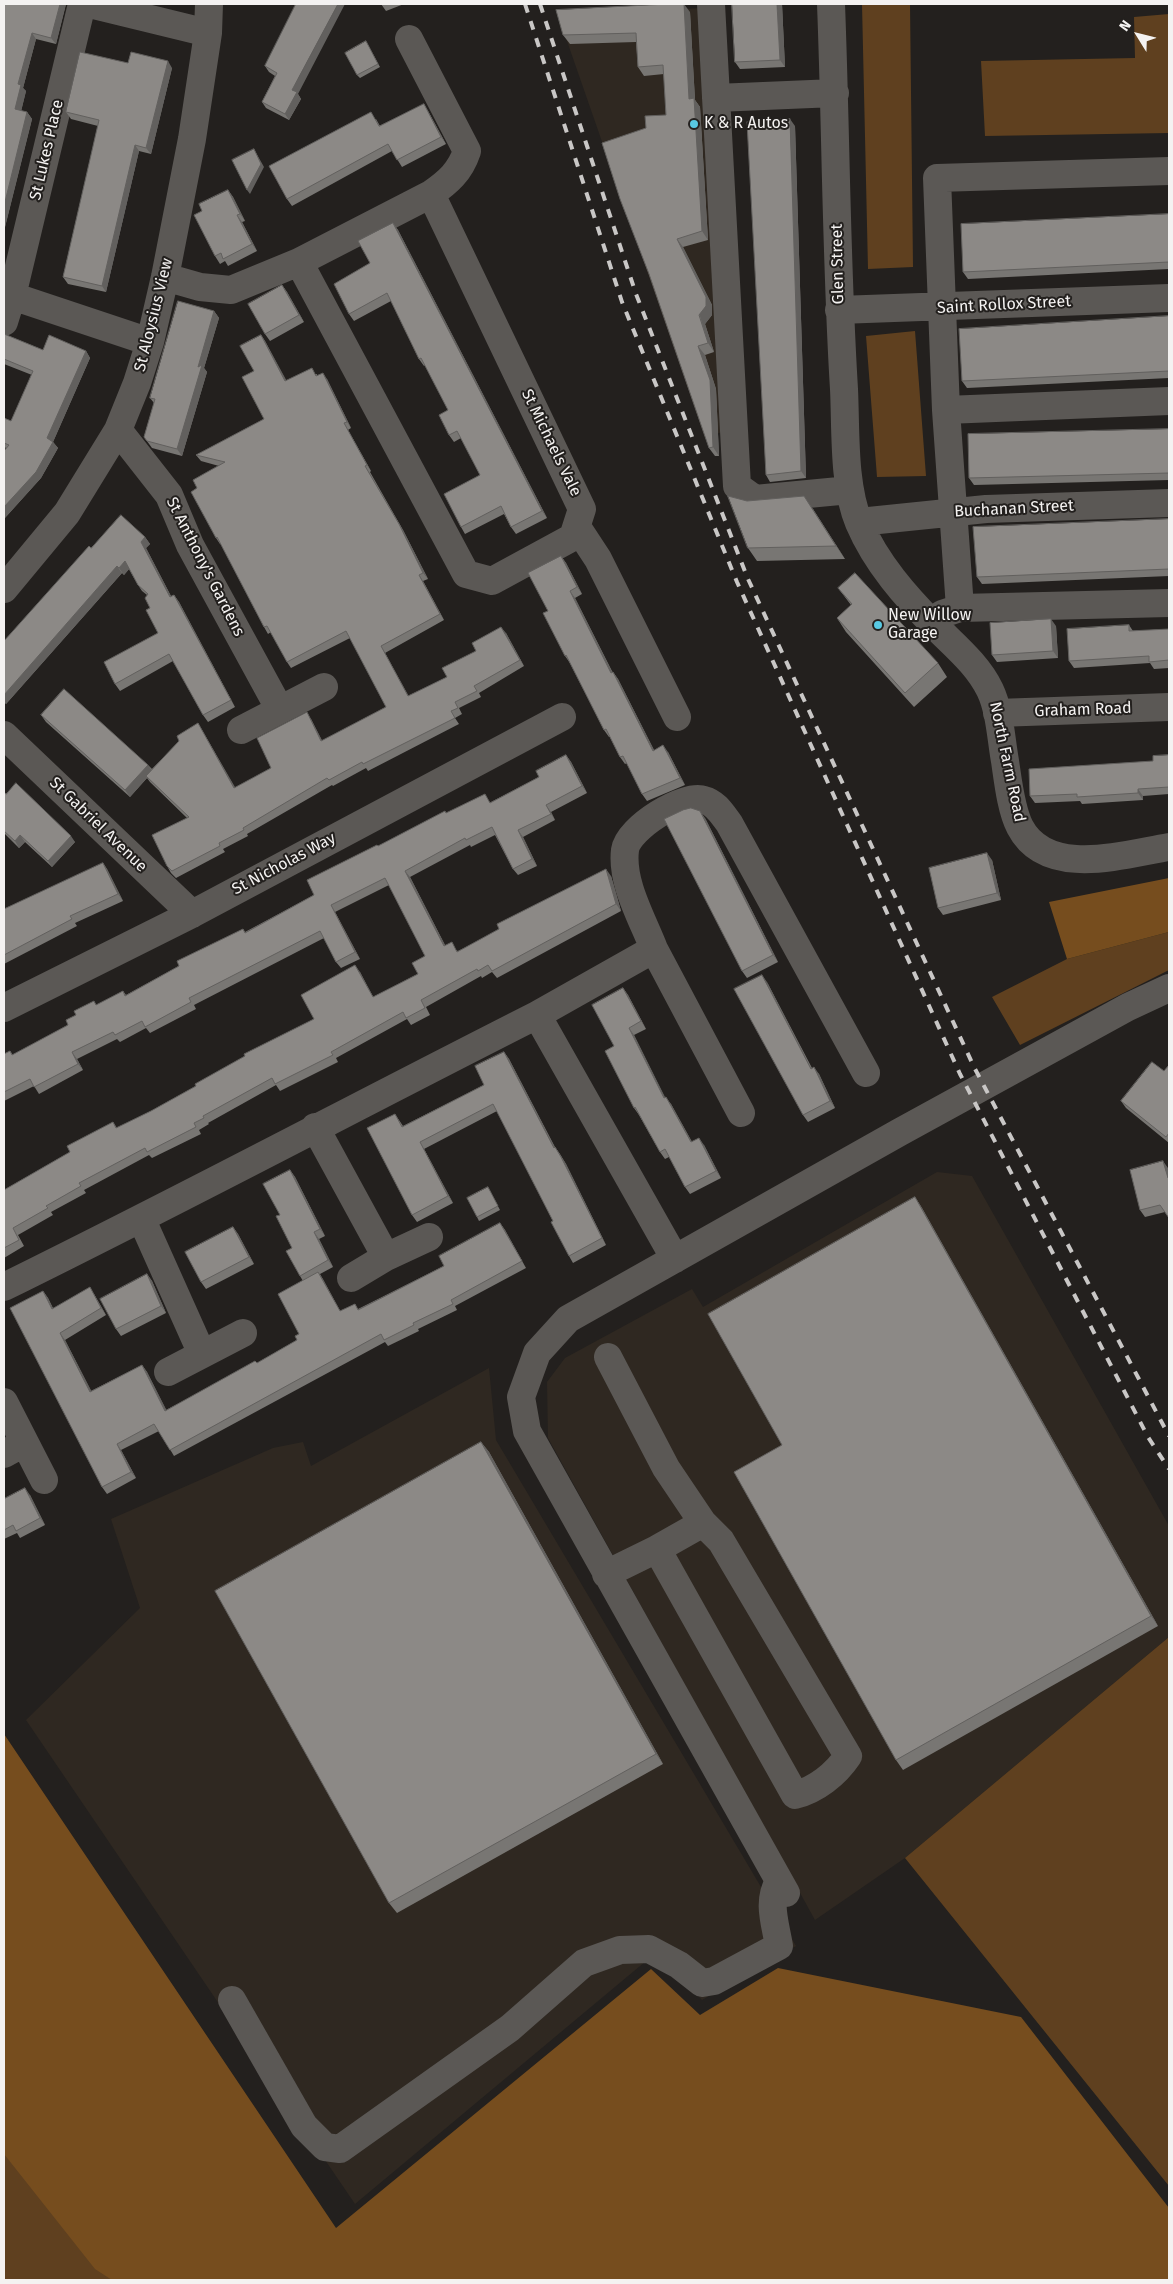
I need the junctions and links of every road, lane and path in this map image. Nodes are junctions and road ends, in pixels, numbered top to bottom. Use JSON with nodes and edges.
{"nodes":[{"id":1,"x":82,"y":4,"type":"edge"},
{"id":2,"x":89,"y":4,"type":"edge"},
{"id":3,"x":209,"y":4,"type":"edge"},
{"id":4,"x":711,"y":4,"type":"edge"},
{"id":5,"x":831,"y":4,"type":"edge"},
{"id":6,"x":208,"y":34,"type":"junction"},
{"id":7,"x":409,"y":39,"type":"dead end"},
{"id":8,"x":835,"y":93,"type":"junction"},
{"id":9,"x":716,"y":98,"type":"junction"},
{"id":10,"x":1169,"y":171,"type":"edge"},
{"id":11,"x":431,"y":194,"type":"junction"},
{"id":12,"x":299,"y":262,"type":"junction"},
{"id":13,"x":165,"y":278,"type":"junction"},
{"id":14,"x":1169,"y":298,"type":"edge"},
{"id":15,"x":942,"y":308,"type":"junction"},
{"id":16,"x":839,"y":310,"type":"junction"},
{"id":17,"x":6,"y":312,"type":"edge"},
{"id":18,"x":150,"y":342,"type":"junction"},
{"id":19,"x":1169,"y":401,"type":"edge"},
{"id":20,"x":946,"y":410,"type":"junction"},
{"id":21,"x":118,"y":430,"type":"junction"},
{"id":22,"x":850,"y":490,"type":"junction"},
{"id":23,"x":1169,"y":503,"type":"edge"},
{"id":24,"x":954,"y":512,"type":"junction"},
{"id":25,"x":859,"y":522,"type":"junction"},
{"id":26,"x":578,"y":527,"type":"junction"},
{"id":27,"x":4,"y":589,"type":"edge"},
{"id":28,"x":1169,"y":603,"type":"edge"},
{"id":29,"x":960,"y":608,"type":"junction"},
{"id":30,"x":928,"y":619,"type":"junction"},
{"id":31,"x":324,"y":687,"type":"dead end"},
{"id":32,"x":1169,"y":707,"type":"edge"},
{"id":33,"x":280,"y":710,"type":"junction"},
{"id":34,"x":997,"y":713,"type":"junction"},
{"id":35,"x":562,"y":716,"type":"dead end"},
{"id":36,"x":677,"y":717,"type":"dead end"},
{"id":37,"x":241,"y":730,"type":"dead end"},
{"id":38,"x":4,"y":735,"type":"edge"},
{"id":39,"x":1169,"y":846,"type":"edge"},
{"id":40,"x":192,"y":914,"type":"junction"},
{"id":41,"x":654,"y":948,"type":"junction"},
{"id":42,"x":1169,"y":988,"type":"edge"},
{"id":43,"x":4,"y":1008,"type":"edge"},
{"id":44,"x":537,"y":1015,"type":"junction"},
{"id":45,"x":866,"y":1073,"type":"dead end"},
{"id":46,"x":740,"y":1113,"type":"dead end"},
{"id":47,"x":315,"y":1127,"type":"junction"},
{"id":48,"x":142,"y":1220,"type":"junction"},
{"id":49,"x":429,"y":1237,"type":"dead end"},
{"id":50,"x":386,"y":1258,"type":"junction"},
{"id":51,"x":675,"y":1259,"type":"junction"},
{"id":52,"x":351,"y":1278,"type":"dead end"},
{"id":53,"x":4,"y":1287,"type":"edge"},
{"id":54,"x":243,"y":1332,"type":"dead end"},
{"id":55,"x":202,"y":1354,"type":"junction"},
{"id":56,"x":608,"y":1357,"type":"dead end"},
{"id":57,"x":168,"y":1372,"type":"dead end"},
{"id":58,"x":4,"y":1402,"type":"edge"},
{"id":59,"x":14,"y":1448,"type":"edge"},
{"id":60,"x":44,"y":1480,"type":"dead end"},
{"id":61,"x":702,"y":1523,"type":"junction"},
{"id":62,"x":657,"y":1549,"type":"junction"},
{"id":63,"x":606,"y":1574,"type":"junction"},
{"id":64,"x":232,"y":2000,"type":"dead end"}],
"edges":[{"from":1,"to":17,"type":"street","name":"St Lukes Place"},
{"from":2,"to":6,"type":"street"},
{"from":3,"to":6,"type":"street","name":"St Aloysius View"},
{"from":4,"to":9,"type":"street"},
{"from":5,"to":8,"type":"street","name":"Glen Street"},
{"from":6,"to":13,"type":"street","name":"St Aloysius View"},
{"from":7,"to":11,"type":"street"},
{"from":8,"to":9,"type":"street"},
{"from":8,"to":16,"type":"street","name":"Glen Street"},
{"from":9,"to":22,"type":"street"},
{"from":10,"to":15,"type":"street"},
{"from":11,"to":12,"type":"street"},
{"from":11,"to":26,"type":"street","name":"St Michaels Vale"},
{"from":12,"to":13,"type":"street"},
{"from":12,"to":26,"type":"street"},
{"from":13,"to":18,"type":"street","name":"St Aloysius View"},
{"from":14,"to":15,"type":"street","name":"Saint Rollox Street"},
{"from":15,"to":16,"type":"street","name":"Saint Rollox Street"},
{"from":15,"to":20,"type":"street"},
{"from":16,"to":22,"type":"street","name":"Glen Street"},
{"from":17,"to":18,"type":"street","name":"St Lukes Place"},
{"from":18,"to":21,"type":"street","name":"St Aloysius View"},
{"from":19,"to":20,"type":"street"},
{"from":20,"to":24,"type":"street"},
{"from":21,"to":27,"type":"street","name":"St Aloysius View"},
{"from":21,"to":33,"type":"street","name":"St Anthony's Gardens"},
{"from":22,"to":25,"type":"street","name":"Glen Street"},
{"from":23,"to":24,"type":"street","name":"Buchanan Street"},
{"from":24,"to":25,"type":"street","name":"Buchanan Street"},
{"from":24,"to":29,"type":"street"},
{"from":25,"to":30,"type":"street","name":"North Farm Road"},
{"from":26,"to":36,"type":"street"},
{"from":28,"to":29,"type":"street"},
{"from":29,"to":30,"type":"street"},
{"from":30,"to":34,"type":"street","name":"North Farm Road"},
{"from":31,"to":33,"type":"street"},
{"from":32,"to":34,"type":"street","name":"Graham Road"},
{"from":33,"to":37,"type":"street"},
{"from":34,"to":39,"type":"street","name":"North Farm Road"},
{"from":35,"to":40,"type":"street","name":"St Nicholas Way"},
{"from":38,"to":40,"type":"street","name":"St Gabriel Avenue"},
{"from":40,"to":43,"type":"street","name":"St Nicholas Way"},
{"from":41,"to":44,"type":"street"},
{"from":41,"to":45,"type":"street"},
{"from":41,"to":46,"type":"street"},
{"from":42,"to":51,"type":"street"},
{"from":44,"to":47,"type":"street"},
{"from":44,"to":51,"type":"street"},
{"from":47,"to":48,"type":"street"},
{"from":47,"to":50,"type":"street"},
{"from":48,"to":53,"type":"street"},
{"from":48,"to":55,"type":"street"},
{"from":49,"to":50,"type":"street"},
{"from":50,"to":52,"type":"street"},
{"from":51,"to":63,"type":"street"},
{"from":54,"to":55,"type":"street"},
{"from":55,"to":57,"type":"street"},
{"from":56,"to":61,"type":"street"},
{"from":58,"to":59,"type":"street"},
{"from":59,"to":60,"type":"street"},
{"from":61,"to":62,"type":"street"},
{"from":61,"to":62,"type":"street"},
{"from":62,"to":63,"type":"street"},
{"from":63,"to":64,"type":"street"}]}
